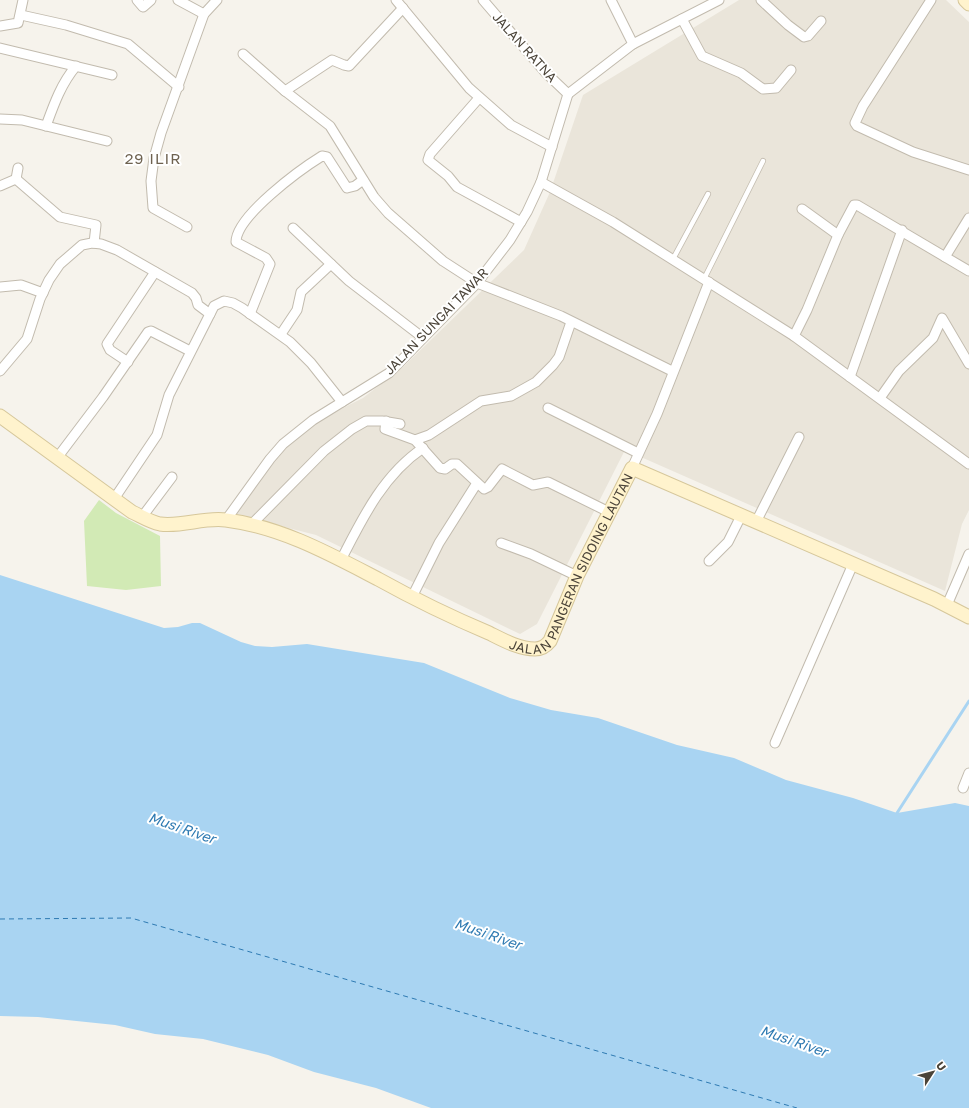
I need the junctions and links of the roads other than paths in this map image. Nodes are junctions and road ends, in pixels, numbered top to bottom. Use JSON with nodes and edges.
{"nodes":[{"id":1,"x":23,"y":0,"type":"edge"},
{"id":2,"x":137,"y":0,"type":"edge"},
{"id":3,"x":151,"y":0,"type":"edge"},
{"id":4,"x":178,"y":0,"type":"edge"},
{"id":5,"x":217,"y":0,"type":"edge"},
{"id":6,"x":396,"y":0,"type":"edge"},
{"id":7,"x":483,"y":0,"type":"edge"},
{"id":8,"x":611,"y":0,"type":"edge"},
{"id":9,"x":719,"y":0,"type":"edge"},
{"id":10,"x":761,"y":0,"type":"edge"},
{"id":11,"x":931,"y":0,"type":"edge"},
{"id":12,"x":965,"y":0,"type":"edge"},
{"id":13,"x":969,"y":4,"type":"edge"},
{"id":14,"x":403,"y":8,"type":"junction"},
{"id":15,"x":204,"y":14,"type":"junction"},
{"id":16,"x":21,"y":15,"type":"junction"},
{"id":17,"x":682,"y":20,"type":"junction"},
{"id":18,"x":821,"y":21,"type":"dead end"},
{"id":19,"x":0,"y":26,"type":"edge"},
{"id":20,"x":633,"y":44,"type":"junction"},
{"id":21,"x":0,"y":48,"type":"edge"},
{"id":22,"x":243,"y":54,"type":"dead end"},
{"id":23,"x":76,"y":66,"type":"junction"},
{"id":24,"x":791,"y":70,"type":"dead end"},
{"id":25,"x":112,"y":75,"type":"dead end"},
{"id":26,"x":178,"y":87,"type":"junction"},
{"id":27,"x":285,"y":91,"type":"junction"},
{"id":28,"x":568,"y":94,"type":"junction"},
{"id":29,"x":479,"y":98,"type":"junction"},
{"id":30,"x":0,"y":119,"type":"edge"},
{"id":31,"x":46,"y":126,"type":"junction"},
{"id":32,"x":107,"y":142,"type":"dead end"},
{"id":33,"x":552,"y":147,"type":"junction"},
{"id":34,"x":763,"y":161,"type":"dead end"},
{"id":35,"x":18,"y":168,"type":"dead end"},
{"id":36,"x":969,"y":170,"type":"edge"},
{"id":37,"x":16,"y":179,"type":"junction"},
{"id":38,"x":364,"y":180,"type":"junction"},
{"id":39,"x":541,"y":182,"type":"junction"},
{"id":40,"x":0,"y":186,"type":"edge"},
{"id":41,"x":708,"y":194,"type":"dead end"},
{"id":42,"x":802,"y":209,"type":"dead end"},
{"id":43,"x":521,"y":222,"type":"junction"},
{"id":44,"x":967,"y":222,"type":"edge"},
{"id":45,"x":187,"y":227,"type":"dead end"},
{"id":46,"x":294,"y":228,"type":"dead end"},
{"id":47,"x":902,"y":230,"type":"junction"},
{"id":48,"x":838,"y":235,"type":"junction"},
{"id":49,"x":94,"y":243,"type":"junction"},
{"id":50,"x":945,"y":256,"type":"junction"},
{"id":51,"x":673,"y":259,"type":"junction"},
{"id":52,"x":331,"y":264,"type":"junction"},
{"id":53,"x":969,"y":271,"type":"edge"},
{"id":54,"x":155,"y":272,"type":"junction"},
{"id":55,"x":706,"y":280,"type":"junction"},
{"id":56,"x":477,"y":283,"type":"junction"},
{"id":57,"x":0,"y":287,"type":"edge"},
{"id":58,"x":43,"y":293,"type":"junction"},
{"id":59,"x":210,"y":314,"type":"junction"},
{"id":60,"x":250,"y":314,"type":"junction"},
{"id":61,"x":571,"y":322,"type":"junction"},
{"id":62,"x":280,"y":334,"type":"junction"},
{"id":63,"x":794,"y":336,"type":"junction"},
{"id":64,"x":422,"y":337,"type":"junction"},
{"id":65,"x":190,"y":351,"type":"junction"},
{"id":66,"x":128,"y":362,"type":"junction"},
{"id":67,"x":969,"y":364,"type":"edge"},
{"id":68,"x":0,"y":371,"type":"edge"},
{"id":69,"x":672,"y":371,"type":"junction"},
{"id":70,"x":850,"y":377,"type":"junction"},
{"id":71,"x":880,"y":398,"type":"junction"},
{"id":72,"x":342,"y":402,"type":"junction"},
{"id":73,"x":548,"y":408,"type":"dead end"},
{"id":74,"x":0,"y":416,"type":"edge"},
{"id":75,"x":385,"y":424,"type":"junction"},
{"id":76,"x":400,"y":424,"type":"dead end"},
{"id":77,"x":799,"y":437,"type":"dead end"},
{"id":78,"x":415,"y":440,"type":"junction"},
{"id":79,"x":423,"y":448,"type":"junction"},
{"id":80,"x":638,"y":453,"type":"junction"},
{"id":81,"x":57,"y":458,"type":"junction"},
{"id":82,"x":969,"y":464,"type":"edge"},
{"id":83,"x":632,"y":468,"type":"junction"},
{"id":84,"x":172,"y":477,"type":"dead end"},
{"id":85,"x":477,"y":483,"type":"junction"},
{"id":86,"x":114,"y":499,"type":"junction"},
{"id":87,"x":610,"y":513,"type":"junction"},
{"id":88,"x":741,"y":516,"type":"junction"},
{"id":89,"x":142,"y":517,"type":"junction"},
{"id":90,"x":226,"y":520,"type":"junction"},
{"id":91,"x":756,"y":522,"type":"junction"},
{"id":92,"x":254,"y":526,"type":"junction"},
{"id":93,"x":501,"y":543,"type":"dead end"},
{"id":94,"x":969,"y":554,"type":"edge"},
{"id":95,"x":341,"y":560,"type":"junction"},
{"id":96,"x":709,"y":561,"type":"dead end"},
{"id":97,"x":853,"y":564,"type":"junction"},
{"id":98,"x":578,"y":576,"type":"junction"},
{"id":99,"x":412,"y":598,"type":"junction"},
{"id":100,"x":947,"y":605,"type":"junction"},
{"id":101,"x":969,"y":617,"type":"edge"},
{"id":102,"x":776,"y":743,"type":"dead end"},
{"id":103,"x":969,"y":773,"type":"edge"},
{"id":104,"x":963,"y":788,"type":"dead end"}],
"edges":[{"from":1,"to":16,"type":"street"},
{"from":2,"to":3,"type":"street"},
{"from":4,"to":15,"type":"street"},
{"from":5,"to":15,"type":"street"},
{"from":6,"to":14,"type":"street"},
{"from":7,"to":28,"type":"street","name":"JALAN RATNA"},
{"from":8,"to":20,"type":"street"},
{"from":9,"to":17,"type":"street"},
{"from":10,"to":18,"type":"street"},
{"from":11,"to":36,"type":"street"},
{"from":12,"to":13,"type":"street"},
{"from":14,"to":27,"type":"street"},
{"from":14,"to":29,"type":"street"},
{"from":15,"to":26,"type":"street"},
{"from":16,"to":19,"type":"street"},
{"from":16,"to":26,"type":"street"},
{"from":17,"to":20,"type":"street"},
{"from":17,"to":24,"type":"street"},
{"from":20,"to":28,"type":"street"},
{"from":21,"to":23,"type":"street"},
{"from":22,"to":27,"type":"street"},
{"from":23,"to":25,"type":"street"},
{"from":23,"to":31,"type":"street"},
{"from":26,"to":45,"type":"street"},
{"from":27,"to":38,"type":"street"},
{"from":28,"to":33,"type":"street","name":"JALAN SUNGAI TAWAR"},
{"from":29,"to":33,"type":"street"},
{"from":29,"to":43,"type":"street"},
{"from":30,"to":31,"type":"street"},
{"from":31,"to":32,"type":"street"},
{"from":33,"to":39,"type":"street","name":"JALAN SUNGAI TAWAR"},
{"from":34,"to":55,"type":"lane"},
{"from":35,"to":37,"type":"street"},
{"from":37,"to":40,"type":"street"},
{"from":37,"to":49,"type":"street"},
{"from":38,"to":56,"type":"street"},
{"from":38,"to":60,"type":"street"},
{"from":39,"to":43,"type":"street","name":"JALAN SUNGAI TAWAR"},
{"from":39,"to":51,"type":"street"},
{"from":41,"to":51,"type":"lane"},
{"from":42,"to":48,"type":"street"},
{"from":43,"to":56,"type":"street","name":"JALAN SUNGAI TAWAR"},
{"from":44,"to":50,"type":"street"},
{"from":46,"to":52,"type":"street"},
{"from":47,"to":48,"type":"street"},
{"from":47,"to":50,"type":"street"},
{"from":47,"to":70,"type":"street"},
{"from":48,"to":63,"type":"street"},
{"from":49,"to":54,"type":"street"},
{"from":49,"to":58,"type":"street"},
{"from":50,"to":53,"type":"street"},
{"from":51,"to":55,"type":"street"},
{"from":52,"to":62,"type":"street"},
{"from":52,"to":64,"type":"street"},
{"from":54,"to":59,"type":"street"},
{"from":54,"to":66,"type":"street"},
{"from":55,"to":63,"type":"street"},
{"from":55,"to":69,"type":"street"},
{"from":56,"to":61,"type":"street"},
{"from":56,"to":64,"type":"street","name":"JALAN SUNGAI TAWAR"},
{"from":57,"to":58,"type":"street"},
{"from":58,"to":68,"type":"street"},
{"from":59,"to":60,"type":"street"},
{"from":59,"to":65,"type":"street"},
{"from":60,"to":62,"type":"street"},
{"from":61,"to":69,"type":"street"},
{"from":61,"to":78,"type":"street"},
{"from":62,"to":72,"type":"street"},
{"from":63,"to":70,"type":"street"},
{"from":64,"to":72,"type":"street","name":"JALAN SUNGAI TAWAR"},
{"from":65,"to":66,"type":"street"},
{"from":65,"to":86,"type":"street"},
{"from":66,"to":81,"type":"street"},
{"from":67,"to":71,"type":"street"},
{"from":69,"to":80,"type":"street"},
{"from":70,"to":71,"type":"street"},
{"from":71,"to":82,"type":"street"},
{"from":72,"to":90,"type":"street","name":"JALAN SUNGAI TAWAR"},
{"from":73,"to":80,"type":"street"},
{"from":74,"to":81,"type":"street","name":"JALAN PANGERAN SIDOING LAUTAN"},
{"from":75,"to":76,"type":"street"},
{"from":75,"to":78,"type":"street"},
{"from":75,"to":92,"type":"street"},
{"from":77,"to":91,"type":"street"},
{"from":78,"to":79,"type":"street"},
{"from":79,"to":85,"type":"street"},
{"from":79,"to":95,"type":"street"},
{"from":80,"to":83,"type":"street"},
{"from":81,"to":86,"type":"street","name":"JALAN PANGERAN SIDOING LAUTAN"},
{"from":83,"to":87,"type":"street","name":"JALAN PANGERAN SIDOING LAUTAN"},
{"from":83,"to":88,"type":"street","name":"JALAN PANGERAN SIDOING LAUTAN"},
{"from":84,"to":89,"type":"street"},
{"from":85,"to":87,"type":"street"},
{"from":85,"to":99,"type":"street"},
{"from":86,"to":89,"type":"street","name":"JALAN PANGERAN SIDOING LAUTAN"},
{"from":87,"to":98,"type":"street","name":"JALAN PANGERAN SIDOING LAUTAN"},
{"from":88,"to":91,"type":"street","name":"JALAN PANGERAN SIDOING LAUTAN"},
{"from":88,"to":96,"type":"street"},
{"from":89,"to":90,"type":"street","name":"JALAN PANGERAN SIDOING LAUTAN"},
{"from":90,"to":92,"type":"street","name":"JALAN PANGERAN SIDOING LAUTAN"},
{"from":91,"to":97,"type":"street","name":"JALAN PANGERAN SIDOING LAUTAN"},
{"from":92,"to":95,"type":"street","name":"JALAN PANGERAN SIDOING LAUTAN"},
{"from":93,"to":98,"type":"street"},
{"from":94,"to":100,"type":"street"},
{"from":95,"to":99,"type":"street","name":"JALAN PANGERAN SIDOING LAUTAN"},
{"from":97,"to":100,"type":"street","name":"JALAN PANGERAN SIDOING LAUTAN"},
{"from":97,"to":102,"type":"street"},
{"from":98,"to":99,"type":"street","name":"JALAN PANGERAN SIDOING LAUTAN"},
{"from":100,"to":101,"type":"street","name":"JALAN PANGERAN SIDOING LAUTAN"},
{"from":103,"to":104,"type":"street"}]}
